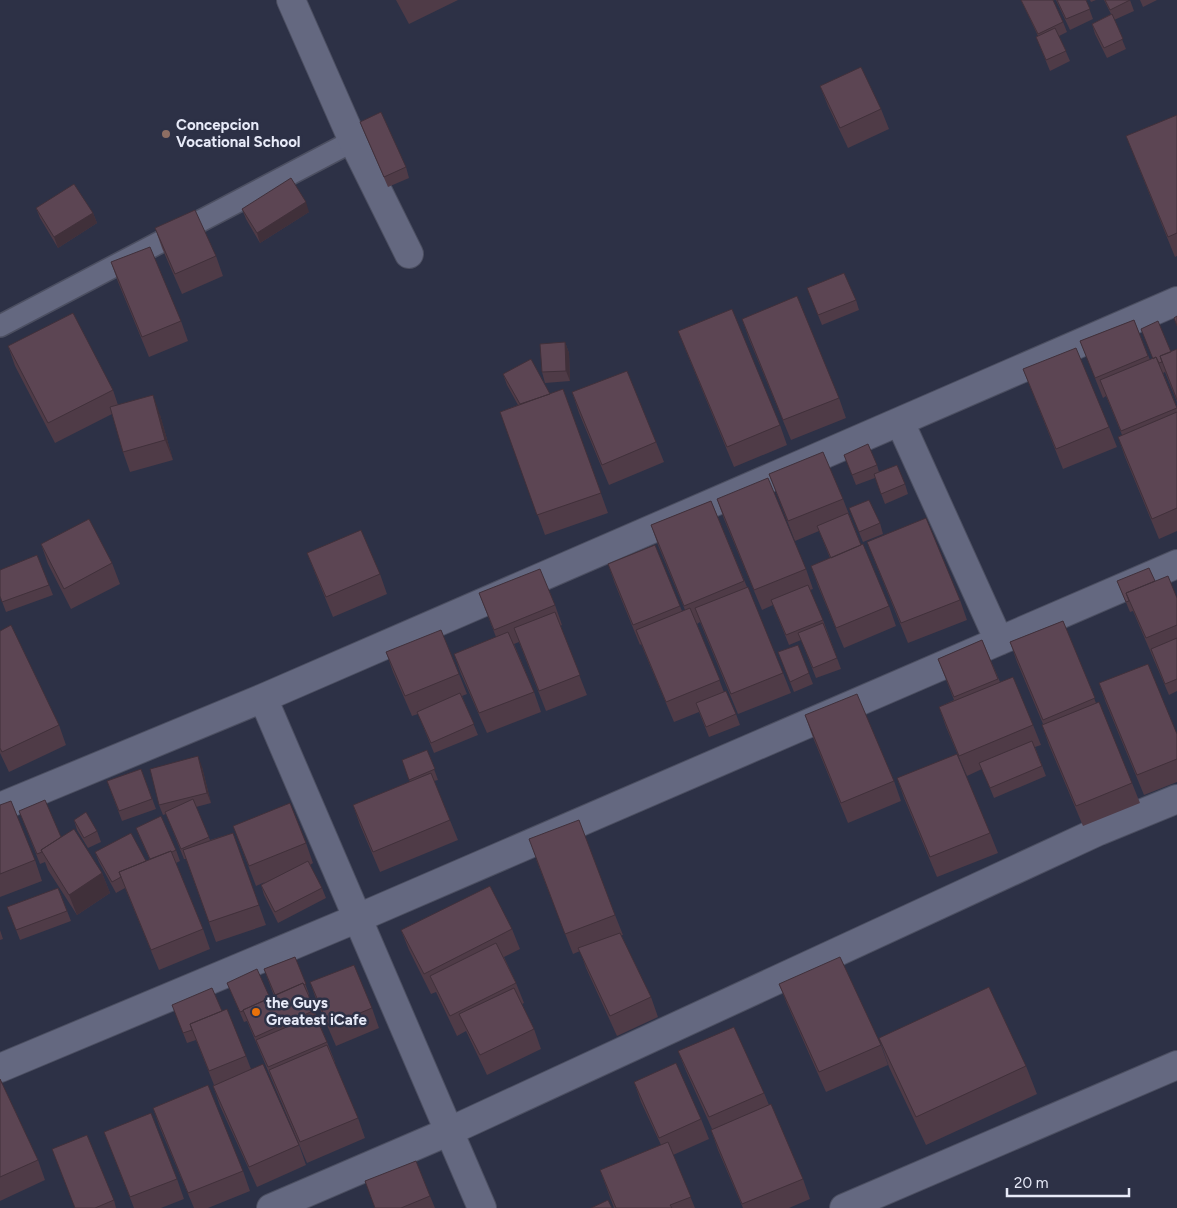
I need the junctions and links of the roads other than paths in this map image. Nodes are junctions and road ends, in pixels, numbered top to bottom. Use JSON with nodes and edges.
{"nodes":[{"id":1,"x":291,"y":0,"type":"edge"},
{"id":2,"x":353,"y":141,"type":"junction"},
{"id":3,"x":409,"y":254,"type":"dead end"},
{"id":4,"x":1177,"y":301,"type":"edge"},
{"id":5,"x":0,"y":326,"type":"edge"},
{"id":6,"x":900,"y":422,"type":"junction"},
{"id":7,"x":1177,"y":564,"type":"edge"},
{"id":8,"x":999,"y":641,"type":"junction"},
{"id":9,"x":263,"y":698,"type":"junction"},
{"id":10,"x":1177,"y":799,"type":"edge"},
{"id":11,"x":0,"y":807,"type":"edge"},
{"id":12,"x":358,"y":918,"type":"junction"},
{"id":13,"x":1177,"y":1065,"type":"edge"},
{"id":14,"x":0,"y":1068,"type":"edge"},
{"id":15,"x":450,"y":1131,"type":"junction"},
{"id":16,"x":271,"y":1208,"type":"edge"},
{"id":17,"x":482,"y":1208,"type":"edge"},
{"id":18,"x":844,"y":1208,"type":"edge"}],
"edges":[{"from":1,"to":2,"type":"street"},
{"from":2,"to":3,"type":"street"},
{"from":2,"to":5,"type":"lane"},
{"from":4,"to":6,"type":"street"},
{"from":6,"to":8,"type":"street"},
{"from":6,"to":9,"type":"street"},
{"from":7,"to":8,"type":"street"},
{"from":8,"to":12,"type":"street"},
{"from":9,"to":11,"type":"street"},
{"from":9,"to":12,"type":"street"},
{"from":10,"to":15,"type":"street"},
{"from":12,"to":14,"type":"street"},
{"from":12,"to":15,"type":"street"},
{"from":13,"to":18,"type":"street"},
{"from":15,"to":16,"type":"street"},
{"from":15,"to":17,"type":"street"}]}
